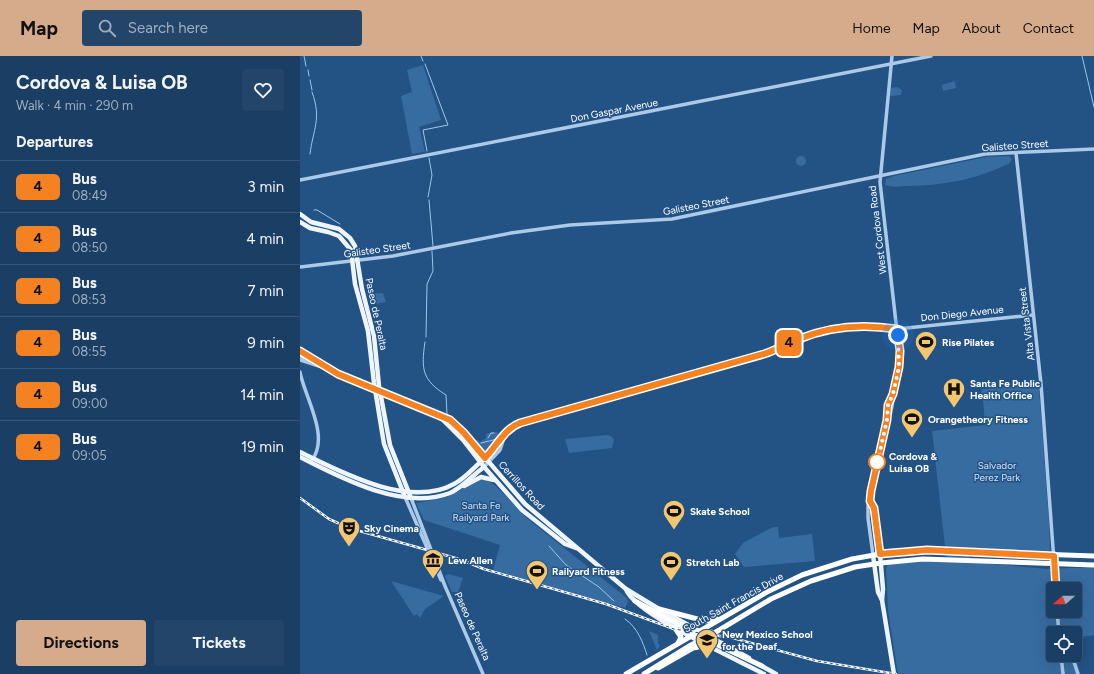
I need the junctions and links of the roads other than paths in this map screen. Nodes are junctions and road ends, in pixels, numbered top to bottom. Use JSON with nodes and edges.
{"nodes":[{"id":1,"x":892,"y":56,"type":"edge"},
{"id":2,"x":931,"y":56,"type":"edge"},
{"id":3,"x":890,"y":63,"type":"junction"},
{"id":4,"x":1094,"y":149,"type":"edge"},
{"id":5,"x":1016,"y":153,"type":"junction"},
{"id":6,"x":881,"y":177,"type":"junction"},
{"id":7,"x":300,"y":180,"type":"edge"},
{"id":8,"x":300,"y":214,"type":"edge"},
{"id":9,"x":300,"y":222,"type":"edge"},
{"id":10,"x":352,"y":261,"type":"junction"},
{"id":11,"x":358,"y":261,"type":"junction"},
{"id":12,"x":300,"y":267,"type":"edge"},
{"id":13,"x":362,"y":289,"type":"junction"},
{"id":14,"x":357,"y":295,"type":"junction"},
{"id":15,"x":1033,"y":315,"type":"junction"},
{"id":16,"x":364,"y":316,"type":"junction"},
{"id":17,"x":370,"y":316,"type":"junction"},
{"id":18,"x":897,"y":329,"type":"junction"},
{"id":19,"x":368,"y":331,"type":"junction"},
{"id":20,"x":374,"y":336,"type":"junction"},
{"id":21,"x":376,"y":349,"type":"junction"},
{"id":22,"x":300,"y":351,"type":"edge"},
{"id":23,"x":300,"y":358,"type":"edge"},
{"id":24,"x":311,"y":358,"type":"junction"},
{"id":25,"x":325,"y":368,"type":"junction"},
{"id":26,"x":300,"y":372,"type":"edge"},
{"id":27,"x":376,"y":389,"type":"junction"},
{"id":28,"x":381,"y":392,"type":"junction"},
{"id":29,"x":394,"y":397,"type":"junction"},
{"id":30,"x":438,"y":416,"type":"junction"},
{"id":31,"x":388,"y":432,"type":"junction"},
{"id":32,"x":300,"y":452,"type":"edge"},
{"id":33,"x":300,"y":457,"type":"edge"},
{"id":34,"x":312,"y":460,"type":"junction"},
{"id":35,"x":487,"y":460,"type":"junction"},
{"id":36,"x":480,"y":462,"type":"junction"},
{"id":37,"x":484,"y":467,"type":"junction"},
{"id":38,"x":496,"y":481,"type":"junction"},
{"id":39,"x":402,"y":491,"type":"junction"},
{"id":40,"x":409,"y":492,"type":"junction"},
{"id":41,"x":452,"y":492,"type":"junction"},
{"id":42,"x":405,"y":497,"type":"junction"},
{"id":43,"x":411,"y":498,"type":"junction"},
{"id":44,"x":870,"y":501,"type":"junction"},
{"id":45,"x":577,"y":548,"type":"junction"},
{"id":46,"x":880,"y":554,"type":"junction"},
{"id":47,"x":873,"y":555,"type":"junction"},
{"id":48,"x":1054,"y":556,"type":"junction"},
{"id":49,"x":1094,"y":556,"type":"edge"},
{"id":50,"x":881,"y":563,"type":"junction"},
{"id":51,"x":874,"y":564,"type":"junction"},
{"id":52,"x":1055,"y":564,"type":"junction"},
{"id":53,"x":1094,"y":565,"type":"edge"},
{"id":54,"x":1056,"y":582,"type":"edge"},
{"id":55,"x":445,"y":586,"type":"junction"},
{"id":56,"x":626,"y":589,"type":"junction"},
{"id":57,"x":882,"y":600,"type":"junction"},
{"id":58,"x":635,"y":601,"type":"junction"},
{"id":59,"x":659,"y":609,"type":"junction"},
{"id":60,"x":730,"y":613,"type":"junction"},
{"id":61,"x":675,"y":628,"type":"junction"},
{"id":62,"x":700,"y":636,"type":"junction"},
{"id":63,"x":677,"y":644,"type":"junction"},
{"id":64,"x":709,"y":645,"type":"junction"},
{"id":65,"x":1062,"y":662,"type":"edge"},
{"id":66,"x":1074,"y":662,"type":"edge"},
{"id":67,"x":762,"y":666,"type":"joint"},
{"id":68,"x":645,"y":673,"type":"edge"},
{"id":69,"x":484,"y":674,"type":"edge"},
{"id":70,"x":626,"y":674,"type":"edge"},
{"id":71,"x":764,"y":674,"type":"edge"},
{"id":72,"x":776,"y":674,"type":"edge"},
{"id":73,"x":894,"y":674,"type":"edge"},
{"id":74,"x":1063,"y":674,"type":"edge"},
{"id":75,"x":1078,"y":674,"type":"edge"}],
"edges":[{"from":1,"to":3,"type":"street","name":"West Cordova Road"},
{"from":2,"to":3,"type":"street","name":"Don Gaspar Avenue"},
{"from":3,"to":6,"type":"street","name":"West Cordova Road"},
{"from":3,"to":7,"type":"street","name":"Don Gaspar Avenue"},
{"from":4,"to":5,"type":"street","name":"Galisteo Street"},
{"from":5,"to":6,"type":"street","name":"Galisteo Street"},
{"from":5,"to":15,"type":"street","name":"Alta Vista Street"},
{"from":6,"to":11,"type":"street","name":"Galisteo Street"},
{"from":6,"to":18,"type":"street","name":"West Cordova Road"},
{"from":8,"to":11,"type":"main road","name":"Paseo de Peralta"},
{"from":9,"to":10,"type":"main road","name":"Paseo de Peralta"},
{"from":10,"to":11,"type":"street","name":"Galisteo Street"},
{"from":10,"to":12,"type":"street","name":"Galisteo Street"},
{"from":10,"to":13,"type":"main road"},
{"from":10,"to":14,"type":"main road","name":"Paseo de Peralta"},
{"from":11,"to":13,"type":"main road","name":"Paseo de Peralta"},
{"from":13,"to":17,"type":"main road","name":"Paseo de Peralta"},
{"from":14,"to":16,"type":"main road","name":"Paseo de Peralta"},
{"from":14,"to":17,"type":"main road"},
{"from":15,"to":18,"type":"street","name":"Don Diego Avenue"},
{"from":15,"to":48,"type":"street","name":"Alta Vista Street"},
{"from":16,"to":19,"type":"main road","name":"Paseo de Peralta"},
{"from":16,"to":20,"type":"main road"},
{"from":17,"to":20,"type":"main road","name":"Paseo de Peralta"},
{"from":18,"to":35,"type":"street","name":"Don Diego Avenue"},
{"from":18,"to":44,"type":"street","name":"West Cordova Road"},
{"from":19,"to":21,"type":"main road"},
{"from":19,"to":27,"type":"main road","name":"Paseo de Peralta"},
{"from":20,"to":21,"type":"main road","name":"Paseo de Peralta"},
{"from":21,"to":28,"type":"main road","name":"Paseo de Peralta"},
{"from":22,"to":24,"type":"street","name":"Cerrillos Road"},
{"from":23,"to":24,"type":"street"},
{"from":23,"to":25,"type":"street","name":"Cerrillos Road"},
{"from":24,"to":25,"type":"street","name":"Cerrillos Road"},
{"from":25,"to":27,"type":"street","name":"Cerrillos Road"},
{"from":26,"to":34,"type":"street"},
{"from":27,"to":28,"type":"main road","name":"Cerrillos Road"},
{"from":27,"to":39,"type":"main road","name":"Paseo de Peralta"},
{"from":28,"to":29,"type":"main road","name":"Cerrillos Road"},
{"from":28,"to":31,"type":"main road","name":"Paseo de Peralta"},
{"from":29,"to":30,"type":"main road","name":"Cerrillos Road"},
{"from":29,"to":31,"type":"main road"},
{"from":30,"to":35,"type":"main road","name":"Cerrillos Road"},
{"from":30,"to":36,"type":"main road","name":"Cerrillos Road"},
{"from":31,"to":40,"type":"main road","name":"Paseo de Peralta"},
{"from":32,"to":34,"type":"main road"},
{"from":33,"to":34,"type":"main road"},
{"from":34,"to":39,"type":"main road","name":"Don Diego Avenue"},
{"from":34,"to":42,"type":"main road"},
{"from":35,"to":36,"type":"main road","name":"Don Diego Avenue"},
{"from":35,"to":37,"type":"street","name":"Don Diego Avenue"},
{"from":35,"to":45,"type":"main road","name":"Cerrillos Road"},
{"from":36,"to":37,"type":"main road","name":"Cerrillos Road"},
{"from":36,"to":40,"type":"main road","name":"Don Diego Avenue"},
{"from":37,"to":38,"type":"main road","name":"Cerrillos Road"},
{"from":37,"to":41,"type":"main road"},
{"from":38,"to":41,"type":"main road"},
{"from":38,"to":45,"type":"main road","name":"Cerrillos Road"},
{"from":39,"to":40,"type":"main road","name":"Don Diego Avenue"},
{"from":39,"to":42,"type":"main road","name":"Paseo de Peralta"},
{"from":40,"to":43,"type":"main road","name":"Paseo de Peralta"},
{"from":41,"to":43,"type":"main road"},
{"from":42,"to":43,"type":"main road"},
{"from":42,"to":55,"type":"street","name":"Paseo de Peralta"},
{"from":43,"to":55,"type":"street","name":"Paseo de Peralta"},
{"from":44,"to":46,"type":"street","name":"West Cordova Road"},
{"from":44,"to":47,"type":"street","name":"West Cordova Road"},
{"from":45,"to":56,"type":"main road","name":"Cerrillos Road"},
{"from":46,"to":47,"type":"highway","name":"South Saint Francis Drive"},
{"from":46,"to":48,"type":"highway","name":"South Saint Francis Drive"},
{"from":46,"to":50,"type":"main road","name":"West Cordova Road"},
{"from":47,"to":51,"type":"main road","name":"West Cordova Road"},
{"from":47,"to":60,"type":"highway","name":"South Saint Francis Drive"},
{"from":48,"to":49,"type":"highway","name":"South Saint Francis Drive"},
{"from":48,"to":52,"type":"street","name":"Alta Vista Street"},
{"from":50,"to":51,"type":"highway","name":"South Saint Francis Drive"},
{"from":50,"to":52,"type":"highway","name":"South Saint Francis Drive"},
{"from":50,"to":57,"type":"main road","name":"West Cordova Road"},
{"from":51,"to":57,"type":"main road","name":"West Cordova Road"},
{"from":51,"to":62,"type":"highway","name":"South Saint Francis Drive"},
{"from":52,"to":53,"type":"highway","name":"South Saint Francis Drive"},
{"from":52,"to":54,"type":"street","name":"Alta Vista Street"},
{"from":55,"to":69,"type":"street","name":"Paseo de Peralta"},
{"from":56,"to":58,"type":"main road","name":"Cerrillos Road"},
{"from":56,"to":59,"type":"main road","name":"Cerrillos Road"},
{"from":57,"to":73,"type":"main road","name":"West Cordova Road"},
{"from":58,"to":61,"type":"main road","name":"Cerrillos Road"},
{"from":58,"to":62,"type":"highway"},
{"from":59,"to":60,"type":"highway"},
{"from":59,"to":62,"type":"main road","name":"Cerrillos Road"},
{"from":60,"to":62,"type":"highway","name":"South Saint Francis Drive"},
{"from":61,"to":62,"type":"main road","name":"Cerrillos Road"},
{"from":61,"to":63,"type":"highway"},
{"from":62,"to":63,"type":"highway","name":"South Saint Francis Drive"},
{"from":62,"to":64,"type":"main road","name":"Cerrillos Road"},
{"from":62,"to":67,"type":"highway"},
{"from":62,"to":68,"type":"highway","name":"South Saint Francis Drive"},
{"from":63,"to":70,"type":"highway","name":"South Saint Francis Drive"},
{"from":64,"to":68,"type":"highway"},
{"from":64,"to":71,"type":"main road","name":"Cerrillos Road"},
{"from":65,"to":74,"type":"street"},
{"from":66,"to":75,"type":"street"},
{"from":67,"to":72,"type":"main road"}]}
